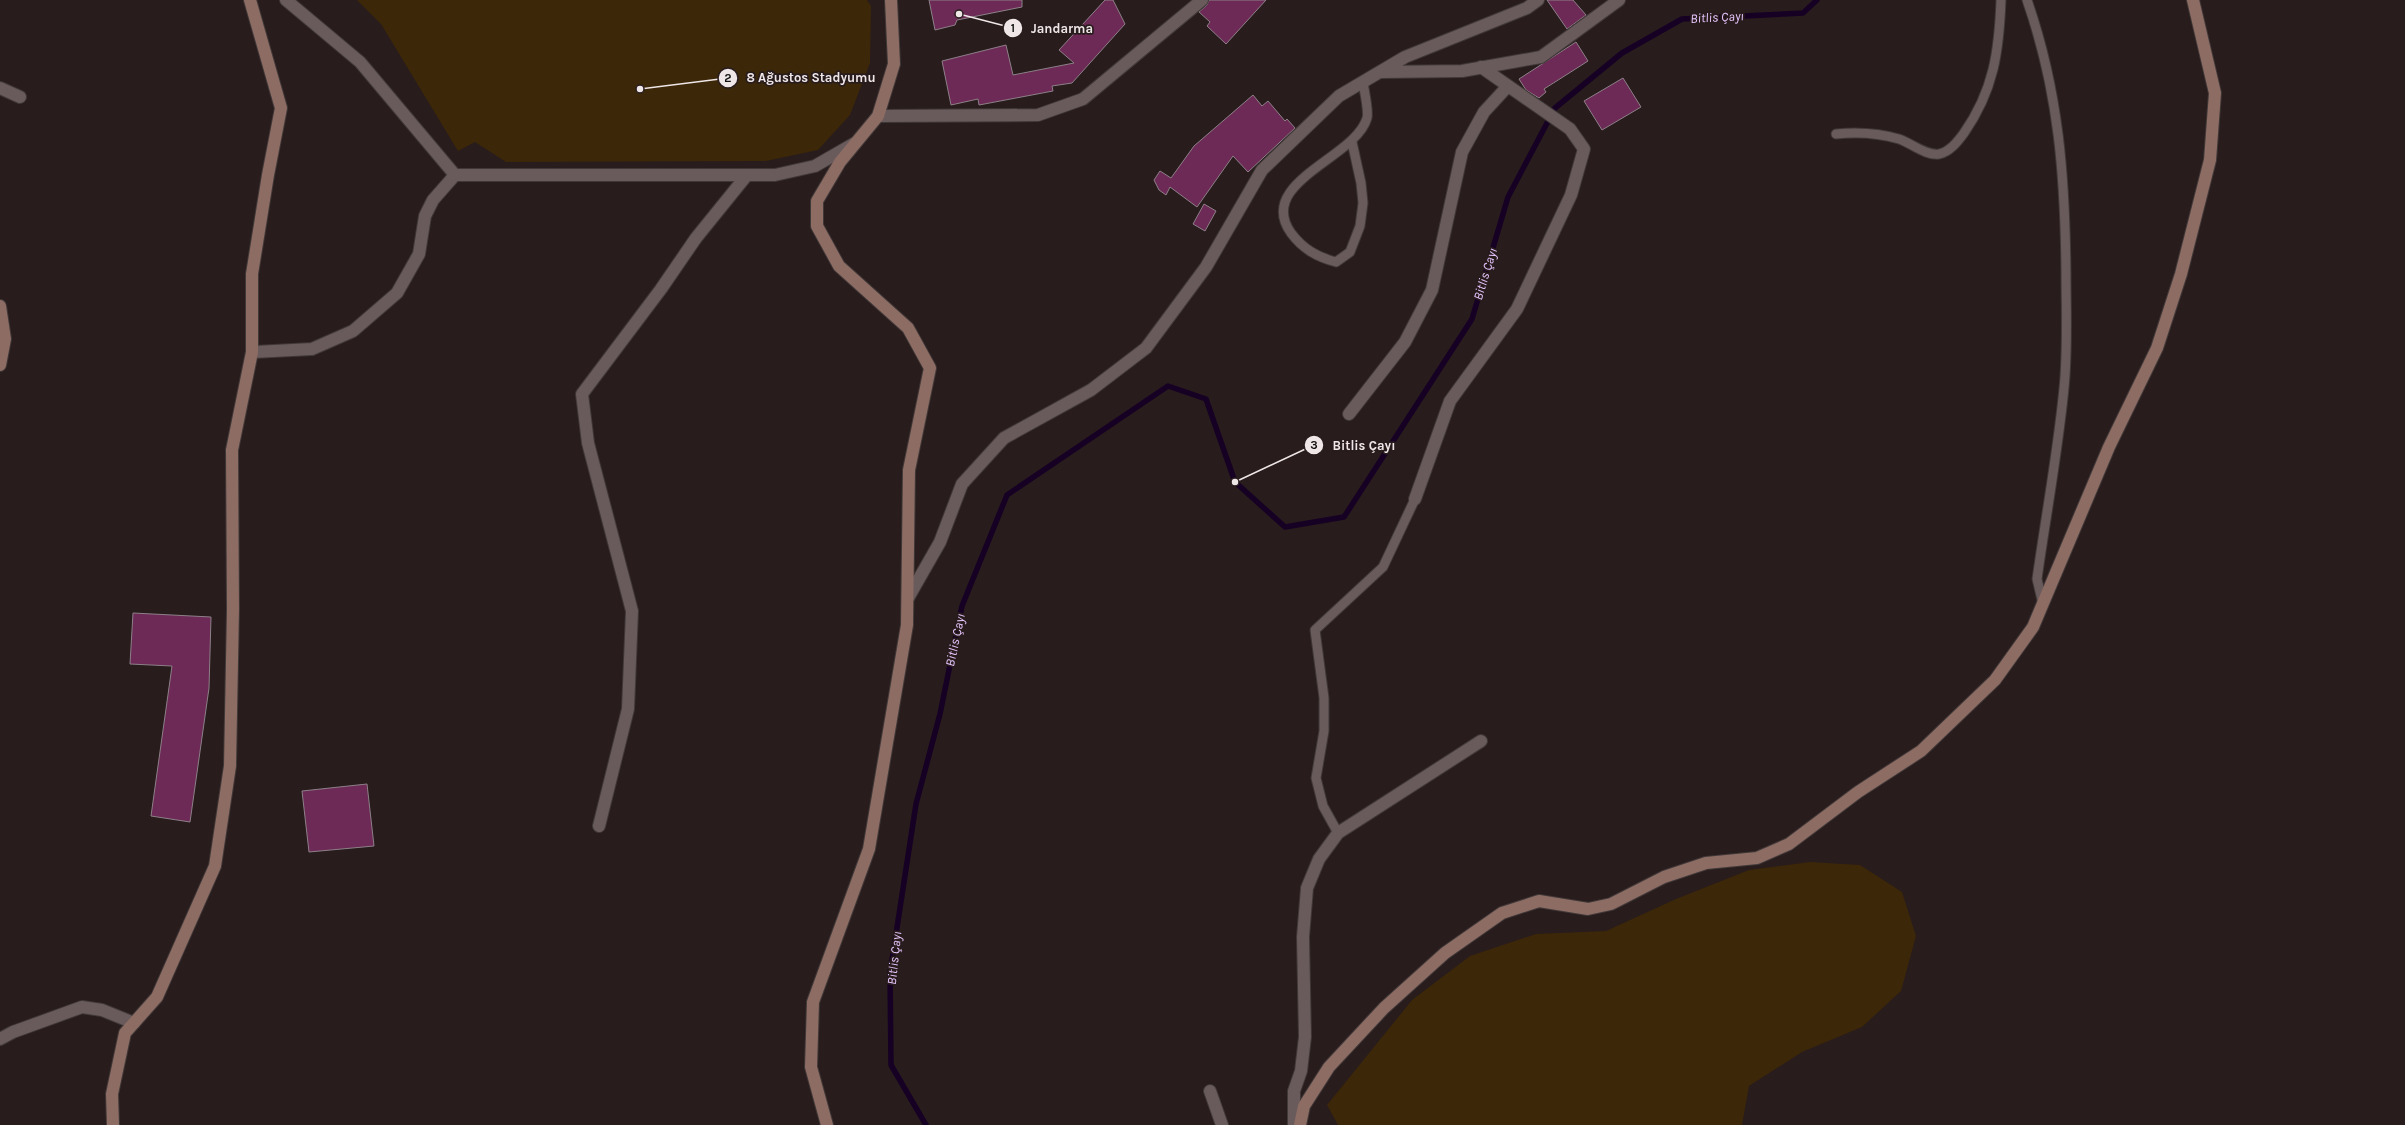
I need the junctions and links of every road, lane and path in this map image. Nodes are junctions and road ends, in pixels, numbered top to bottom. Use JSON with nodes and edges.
{"nodes":[{"id":1,"x":250,"y":0,"type":"edge"},
{"id":2,"x":286,"y":0,"type":"edge"},
{"id":3,"x":891,"y":0,"type":"edge"},
{"id":4,"x":1202,"y":0,"type":"edge"},
{"id":5,"x":1538,"y":0,"type":"edge"},
{"id":6,"x":1619,"y":0,"type":"edge"},
{"id":7,"x":2000,"y":0,"type":"edge"},
{"id":8,"x":2027,"y":0,"type":"edge"},
{"id":9,"x":2193,"y":0,"type":"edge"},
{"id":10,"x":1481,"y":67,"type":"junction"},
{"id":11,"x":1380,"y":72,"type":"junction"},
{"id":12,"x":1363,"y":82,"type":"junction"},
{"id":13,"x":1508,"y":86,"type":"junction"},
{"id":14,"x":0,"y":88,"type":"edge"},
{"id":15,"x":20,"y":97,"type":"dead end"},
{"id":16,"x":878,"y":116,"type":"junction"},
{"id":17,"x":1836,"y":134,"type":"dead end"},
{"id":18,"x":857,"y":142,"type":"junction"},
{"id":19,"x":1352,"y":142,"type":"junction"},
{"id":20,"x":455,"y":175,"type":"junction"},
{"id":21,"x":747,"y":175,"type":"junction"},
{"id":22,"x":0,"y":306,"type":"edge"},
{"id":23,"x":252,"y":352,"type":"junction"},
{"id":24,"x":0,"y":365,"type":"edge"},
{"id":25,"x":1349,"y":414,"type":"dead end"},
{"id":26,"x":1415,"y":499,"type":"joint"},
{"id":27,"x":908,"y":598,"type":"junction"},
{"id":28,"x":2043,"y":604,"type":"junction"},
{"id":29,"x":1481,"y":741,"type":"dead end"},
{"id":30,"x":599,"y":826,"type":"dead end"},
{"id":31,"x":1338,"y":833,"type":"junction"},
{"id":32,"x":134,"y":1022,"type":"junction"},
{"id":33,"x":0,"y":1039,"type":"edge"},
{"id":34,"x":1210,"y":1092,"type":"dead end"},
{"id":35,"x":113,"y":1125,"type":"edge"},
{"id":36,"x":827,"y":1125,"type":"edge"},
{"id":37,"x":1222,"y":1125,"type":"edge"},
{"id":38,"x":1294,"y":1125,"type":"edge"},
{"id":39,"x":1300,"y":1125,"type":"edge"}],
"edges":[{"from":1,"to":23,"type":"street"},
{"from":2,"to":20,"type":"street"},
{"from":3,"to":16,"type":"street"},
{"from":4,"to":16,"type":"street"},
{"from":5,"to":11,"type":"street"},
{"from":6,"to":10,"type":"street"},
{"from":7,"to":17,"type":"lane"},
{"from":8,"to":28,"type":"lane"},
{"from":9,"to":28,"type":"street"},
{"from":10,"to":11,"type":"street"},
{"from":10,"to":13,"type":"street"},
{"from":11,"to":12,"type":"street"},
{"from":12,"to":19,"type":"lane"},
{"from":12,"to":27,"type":"street"},
{"from":13,"to":25,"type":"street"},
{"from":13,"to":26,"type":"street"},
{"from":14,"to":15,"type":"street"},
{"from":16,"to":18,"type":"street"},
{"from":18,"to":21,"type":"street"},
{"from":18,"to":27,"type":"street"},
{"from":19,"to":19,"type":"lane"},
{"from":20,"to":21,"type":"street"},
{"from":20,"to":23,"type":"street"},
{"from":21,"to":30,"type":"street"},
{"from":22,"to":24,"type":"street"},
{"from":23,"to":32,"type":"street"},
{"from":26,"to":31,"type":"lane"},
{"from":27,"to":36,"type":"street"},
{"from":28,"to":39,"type":"street"},
{"from":29,"to":31,"type":"street"},
{"from":31,"to":38,"type":"street"},
{"from":32,"to":33,"type":"street"},
{"from":32,"to":35,"type":"street"},
{"from":34,"to":37,"type":"street"}]}
